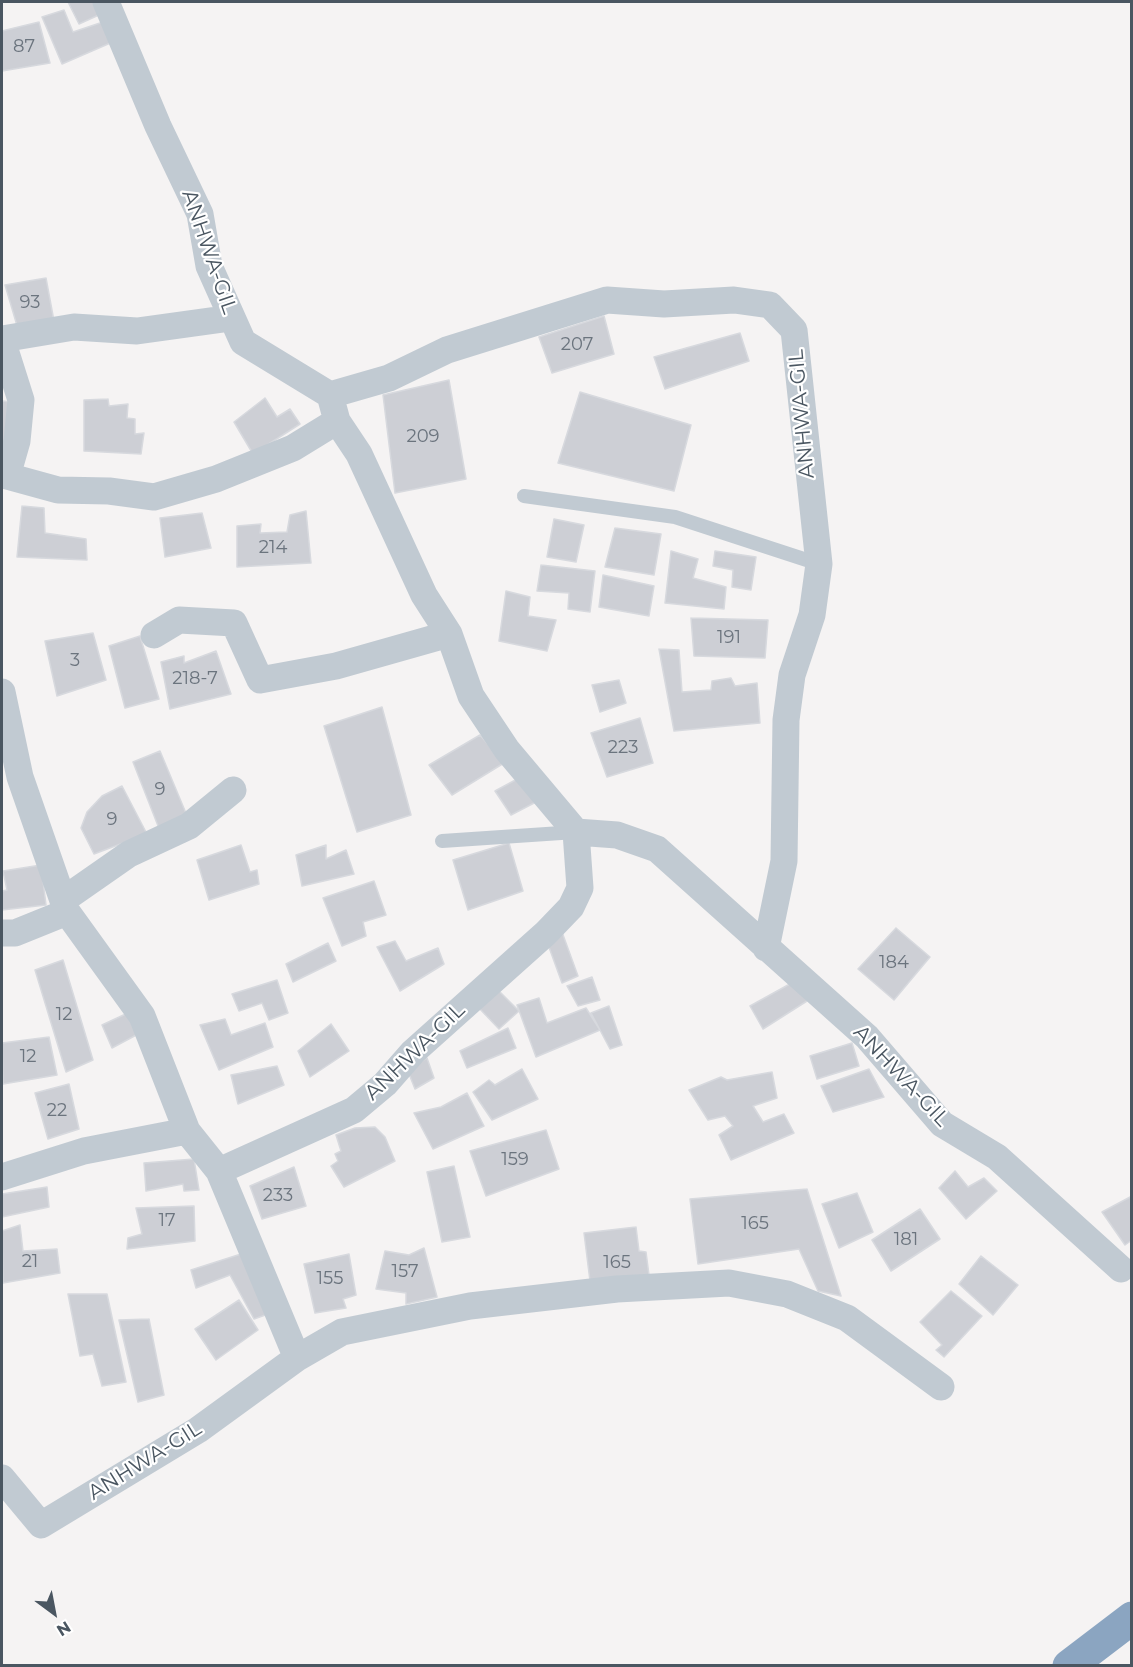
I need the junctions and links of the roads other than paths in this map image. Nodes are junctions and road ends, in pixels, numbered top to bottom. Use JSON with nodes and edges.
{"nodes":[{"id":1,"x":106,"y":2,"type":"edge"},
{"id":2,"x":231,"y":318,"type":"junction"},
{"id":3,"x":2,"y":339,"type":"edge"},
{"id":4,"x":330,"y":395,"type":"junction"},
{"id":5,"x":337,"y":421,"type":"junction"},
{"id":6,"x":4,"y":477,"type":"edge"},
{"id":7,"x":524,"y":496,"type":"dead end"},
{"id":8,"x":819,"y":564,"type":"junction"},
{"id":9,"x":154,"y":634,"type":"dead end"},
{"id":10,"x":449,"y":634,"type":"junction"},
{"id":11,"x":2,"y":692,"type":"edge"},
{"id":12,"x":233,"y":790,"type":"dead end"},
{"id":13,"x":576,"y":832,"type":"junction"},
{"id":14,"x":442,"y":841,"type":"dead end"},
{"id":15,"x":65,"y":906,"type":"junction"},
{"id":16,"x":2,"y":933,"type":"edge"},
{"id":17,"x":766,"y":948,"type":"junction"},
{"id":18,"x":187,"y":1131,"type":"junction"},
{"id":19,"x":219,"y":1171,"type":"junction"},
{"id":20,"x":2,"y":1177,"type":"edge"},
{"id":21,"x":1121,"y":1269,"type":"dead end"},
{"id":22,"x":297,"y":1358,"type":"junction"},
{"id":23,"x":941,"y":1387,"type":"dead end"},
{"id":24,"x":2,"y":1478,"type":"edge"},
{"id":25,"x":1131,"y":1618,"type":"edge"},
{"id":26,"x":1069,"y":1665,"type":"edge"}],
"edges":[{"from":1,"to":2,"type":"street","name":"ANHWA-GIL"},
{"from":2,"to":3,"type":"street"},
{"from":2,"to":4,"type":"street","name":"ANHWA-GIL"},
{"from":3,"to":6,"type":"street"},
{"from":4,"to":5,"type":"street"},
{"from":4,"to":8,"type":"street","name":"ANHWA-GIL"},
{"from":5,"to":6,"type":"street"},
{"from":5,"to":10,"type":"street"},
{"from":7,"to":8,"type":"lane"},
{"from":8,"to":17,"type":"street","name":"ANHWA-GIL"},
{"from":9,"to":10,"type":"street"},
{"from":10,"to":13,"type":"street"},
{"from":11,"to":15,"type":"street"},
{"from":12,"to":15,"type":"street"},
{"from":13,"to":14,"type":"lane"},
{"from":13,"to":17,"type":"street","name":"ANHWA-GIL"},
{"from":13,"to":19,"type":"street","name":"ANHWA-GIL"},
{"from":15,"to":16,"type":"street"},
{"from":15,"to":18,"type":"street"},
{"from":17,"to":21,"type":"street","name":"ANHWA-GIL"},
{"from":18,"to":19,"type":"street"},
{"from":18,"to":20,"type":"street"},
{"from":19,"to":22,"type":"street"},
{"from":22,"to":23,"type":"street","name":"ANHWA-GIL"},
{"from":22,"to":24,"type":"street","name":"ANHWA-GIL"},
{"from":25,"to":26,"type":"highway"}]}
